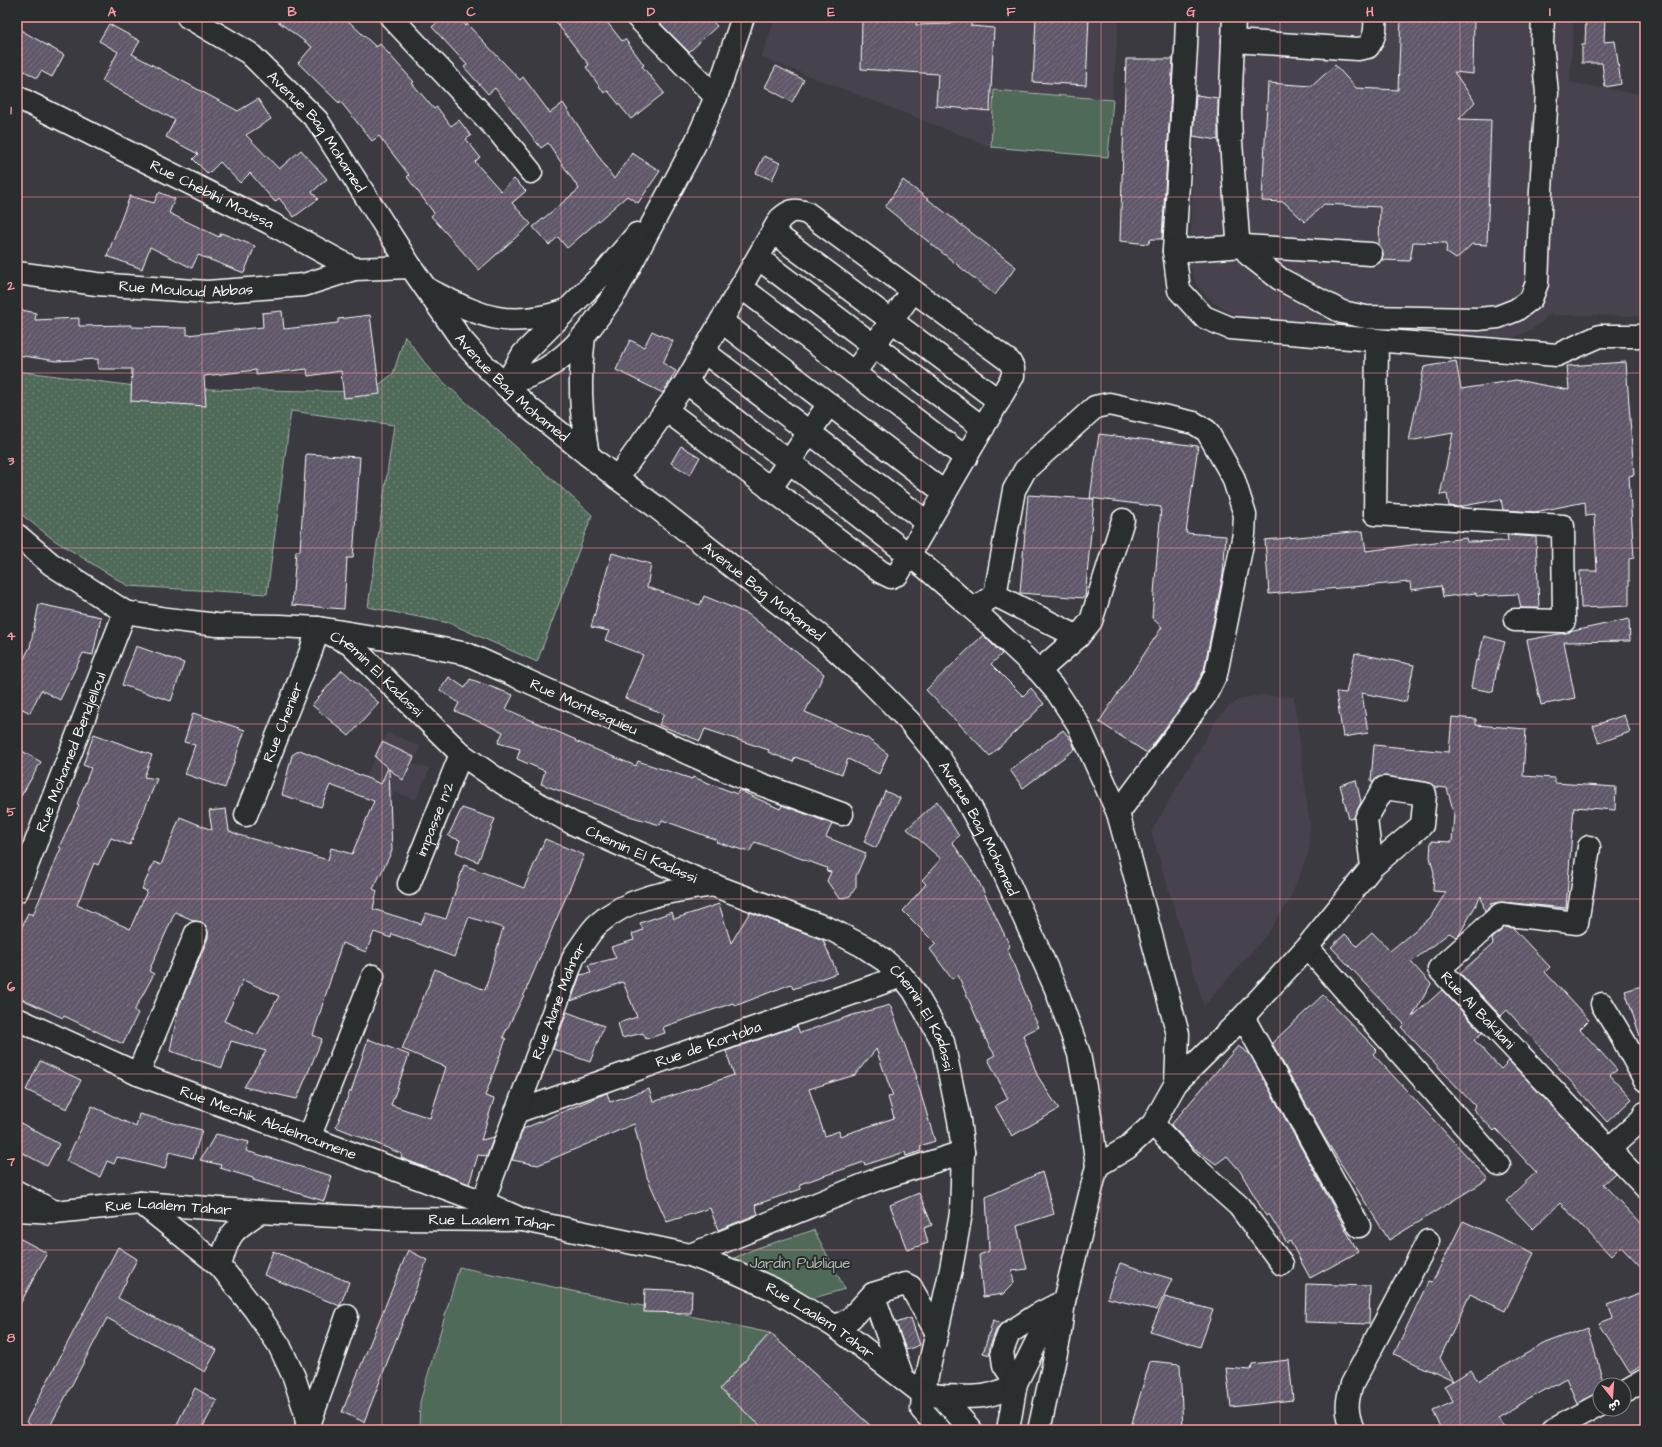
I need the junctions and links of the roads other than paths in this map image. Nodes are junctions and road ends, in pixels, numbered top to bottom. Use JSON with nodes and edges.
{"nodes":[{"id":1,"x":188,"y":17,"type":"edge"},
{"id":2,"x":391,"y":17,"type":"edge"},
{"id":3,"x":637,"y":17,"type":"edge"},
{"id":4,"x":743,"y":17,"type":"edge"},
{"id":5,"x":1186,"y":17,"type":"edge"},
{"id":6,"x":1234,"y":17,"type":"edge"},
{"id":7,"x":1375,"y":17,"type":"edge"},
{"id":8,"x":1543,"y":17,"type":"edge"},
{"id":9,"x":1233,"y":41,"type":"junction"},
{"id":10,"x":17,"y":97,"type":"edge"},
{"id":11,"x":716,"y":97,"type":"junction"},
{"id":12,"x":531,"y":172,"type":"dead end"},
{"id":13,"x":669,"y":192,"type":"junction"},
{"id":14,"x":773,"y":232,"type":"junction"},
{"id":15,"x":1244,"y":246,"type":"junction"},
{"id":16,"x":1174,"y":251,"type":"junction"},
{"id":17,"x":1371,"y":254,"type":"dead end"},
{"id":18,"x":758,"y":258,"type":"junction"},
{"id":19,"x":411,"y":267,"type":"junction"},
{"id":20,"x":354,"y":269,"type":"junction"},
{"id":21,"x":17,"y":273,"type":"edge"},
{"id":22,"x":741,"y":287,"type":"junction"},
{"id":23,"x":426,"y":288,"type":"junction"},
{"id":24,"x":913,"y":291,"type":"junction"},
{"id":25,"x":566,"y":310,"type":"junction"},
{"id":26,"x":891,"y":320,"type":"junction"},
{"id":27,"x":721,"y":321,"type":"junction"},
{"id":28,"x":584,"y":336,"type":"junction"},
{"id":29,"x":1645,"y":336,"type":"edge"},
{"id":30,"x":1377,"y":341,"type":"junction"},
{"id":31,"x":873,"y":345,"type":"junction"},
{"id":32,"x":703,"y":352,"type":"junction"},
{"id":33,"x":854,"y":373,"type":"junction"},
{"id":34,"x":686,"y":382,"type":"junction"},
{"id":35,"x":504,"y":385,"type":"junction"},
{"id":36,"x":999,"y":401,"type":"junction"},
{"id":37,"x":829,"y":404,"type":"junction"},
{"id":38,"x":666,"y":410,"type":"junction"},
{"id":39,"x":983,"y":428,"type":"junction"},
{"id":40,"x":810,"y":432,"type":"junction"},
{"id":41,"x":588,"y":455,"type":"junction"},
{"id":42,"x":966,"y":458,"type":"junction"},
{"id":43,"x":789,"y":462,"type":"junction"},
{"id":44,"x":617,"y":478,"type":"junction"},
{"id":45,"x":770,"y":489,"type":"junction"},
{"id":46,"x":945,"y":493,"type":"junction"},
{"id":47,"x":1123,"y":520,"type":"dead end"},
{"id":48,"x":928,"y":522,"type":"junction"},
{"id":49,"x":17,"y":535,"type":"edge"},
{"id":50,"x":909,"y":555,"type":"junction"},
{"id":51,"x":995,"y":595,"type":"junction"},
{"id":52,"x":973,"y":609,"type":"junction"},
{"id":53,"x":125,"y":612,"type":"junction"},
{"id":54,"x":1515,"y":620,"type":"dead end"},
{"id":55,"x":318,"y":628,"type":"junction"},
{"id":56,"x":1078,"y":637,"type":"junction"},
{"id":57,"x":1039,"y":670,"type":"junction"},
{"id":58,"x":461,"y":754,"type":"junction"},
{"id":59,"x":1118,"y":813,"type":"junction"},
{"id":60,"x":842,"y":814,"type":"dead end"},
{"id":61,"x":246,"y":815,"type":"dead end"},
{"id":62,"x":1589,"y":847,"type":"dead end"},
{"id":63,"x":1372,"y":867,"type":"dead end"},
{"id":64,"x":409,"y":884,"type":"dead end"},
{"id":65,"x":716,"y":885,"type":"junction"},
{"id":66,"x":17,"y":891,"type":"edge"},
{"id":67,"x":196,"y":933,"type":"dead end"},
{"id":68,"x":1307,"y":947,"type":"junction"},
{"id":69,"x":373,"y":976,"type":"dead end"},
{"id":70,"x":902,"y":976,"type":"junction"},
{"id":71,"x":1602,"y":1004,"type":"dead end"},
{"id":72,"x":1243,"y":1017,"type":"junction"},
{"id":73,"x":17,"y":1019,"type":"edge"},
{"id":74,"x":138,"y":1074,"type":"junction"},
{"id":75,"x":1645,"y":1080,"type":"edge"},
{"id":76,"x":1176,"y":1083,"type":"junction"},
{"id":77,"x":516,"y":1112,"type":"junction"},
{"id":78,"x":1645,"y":1113,"type":"edge"},
{"id":79,"x":1153,"y":1124,"type":"junction"},
{"id":80,"x":309,"y":1138,"type":"junction"},
{"id":81,"x":1609,"y":1149,"type":"junction"},
{"id":82,"x":963,"y":1152,"type":"junction"},
{"id":83,"x":1499,"y":1165,"type":"dead end"},
{"id":84,"x":1097,"y":1166,"type":"junction"},
{"id":85,"x":1645,"y":1187,"type":"edge"},
{"id":86,"x":17,"y":1192,"type":"edge"},
{"id":87,"x":483,"y":1202,"type":"junction"},
{"id":88,"x":141,"y":1203,"type":"junction"},
{"id":89,"x":17,"y":1210,"type":"edge"},
{"id":90,"x":55,"y":1212,"type":"junction"},
{"id":91,"x":260,"y":1212,"type":"junction"},
{"id":92,"x":523,"y":1220,"type":"junction"},
{"id":93,"x":1359,"y":1226,"type":"dead end"},
{"id":94,"x":1428,"y":1241,"type":"dead end"},
{"id":95,"x":690,"y":1255,"type":"junction"},
{"id":96,"x":1282,"y":1264,"type":"dead end"},
{"id":97,"x":220,"y":1266,"type":"junction"},
{"id":98,"x":873,"y":1294,"type":"junction"},
{"id":99,"x":1064,"y":1301,"type":"junction"},
{"id":100,"x":346,"y":1316,"type":"dead end"},
{"id":101,"x":836,"y":1327,"type":"junction"},
{"id":102,"x":937,"y":1333,"type":"junction"},
{"id":103,"x":902,"y":1376,"type":"junction"},
{"id":104,"x":1645,"y":1380,"type":"edge"},
{"id":105,"x":1016,"y":1382,"type":"junction"},
{"id":106,"x":1632,"y":1387,"type":"edge"},
{"id":107,"x":932,"y":1395,"type":"junction"},
{"id":108,"x":1592,"y":1409,"type":"edge"},
{"id":109,"x":308,"y":1429,"type":"edge"},
{"id":110,"x":1040,"y":1429,"type":"edge"},
{"id":111,"x":940,"y":1430,"type":"edge"},
{"id":112,"x":971,"y":1430,"type":"edge"},
{"id":113,"x":1008,"y":1430,"type":"edge"},
{"id":114,"x":1354,"y":1430,"type":"edge"},
{"id":115,"x":1553,"y":1430,"type":"edge"}],
"edges":[{"from":1,"to":19,"type":"street","name":"Avenue Bag Mohamed"},
{"from":2,"to":12,"type":"street"},
{"from":3,"to":11,"type":"street"},
{"from":4,"to":11,"type":"street"},
{"from":5,"to":16,"type":"street"},
{"from":6,"to":9,"type":"street"},
{"from":7,"to":9,"type":"street"},
{"from":8,"to":15,"type":"street"},
{"from":9,"to":15,"type":"street"},
{"from":10,"to":20,"type":"street","name":"Rue Chebihi Moussa"},
{"from":11,"to":13,"type":"street"},
{"from":13,"to":25,"type":"street"},
{"from":13,"to":28,"type":"street"},
{"from":14,"to":18,"type":"street"},
{"from":14,"to":24,"type":"street"},
{"from":14,"to":26,"type":"street"},
{"from":15,"to":16,"type":"street"},
{"from":15,"to":17,"type":"street"},
{"from":16,"to":30,"type":"street"},
{"from":18,"to":22,"type":"street"},
{"from":18,"to":31,"type":"street"},
{"from":19,"to":20,"type":"street"},
{"from":19,"to":23,"type":"street","name":"Avenue Bag Mohamed"},
{"from":20,"to":21,"type":"street","name":"Rue Mouloud Abbas"},
{"from":22,"to":27,"type":"street"},
{"from":22,"to":33,"type":"street"},
{"from":23,"to":25,"type":"street"},
{"from":23,"to":35,"type":"street","name":"Avenue Bag Mohamed"},
{"from":24,"to":26,"type":"street"},
{"from":24,"to":36,"type":"street"},
{"from":25,"to":35,"type":"street"},
{"from":26,"to":31,"type":"street"},
{"from":26,"to":36,"type":"street"},
{"from":27,"to":32,"type":"street"},
{"from":27,"to":37,"type":"street"},
{"from":28,"to":35,"type":"street"},
{"from":28,"to":41,"type":"street"},
{"from":29,"to":30,"type":"street"},
{"from":30,"to":54,"type":"street"},
{"from":31,"to":33,"type":"street"},
{"from":31,"to":39,"type":"street"},
{"from":32,"to":34,"type":"street"},
{"from":32,"to":40,"type":"street"},
{"from":33,"to":42,"type":"street"},
{"from":34,"to":38,"type":"street"},
{"from":34,"to":43,"type":"street"},
{"from":35,"to":41,"type":"street","name":"Avenue Bag Mohamed"},
{"from":36,"to":39,"type":"street"},
{"from":37,"to":40,"type":"street"},
{"from":37,"to":46,"type":"street"},
{"from":38,"to":44,"type":"street"},
{"from":38,"to":45,"type":"street"},
{"from":39,"to":42,"type":"street"},
{"from":40,"to":43,"type":"street"},
{"from":40,"to":48,"type":"street"},
{"from":41,"to":44,"type":"street","name":"Avenue Bag Mohamed"},
{"from":42,"to":46,"type":"street"},
{"from":43,"to":45,"type":"street"},
{"from":43,"to":50,"type":"street"},
{"from":44,"to":84,"type":"street","name":"Avenue Bag Mohamed"},
{"from":45,"to":50,"type":"street"},
{"from":46,"to":48,"type":"street"},
{"from":47,"to":56,"type":"street"},
{"from":48,"to":50,"type":"street"},
{"from":49,"to":53,"type":"street","name":"Chemin El Kadassi"},
{"from":50,"to":52,"type":"street"},
{"from":51,"to":52,"type":"street"},
{"from":51,"to":56,"type":"street"},
{"from":51,"to":59,"type":"street"},
{"from":52,"to":57,"type":"street"},
{"from":53,"to":55,"type":"street","name":"Chemin El Kadassi"},
{"from":53,"to":66,"type":"street","name":"Rue Mohamed Bendjelloul"},
{"from":55,"to":58,"type":"street","name":"Chemin El Kadassi"},
{"from":55,"to":60,"type":"street","name":"Rue Montesquieu"},
{"from":55,"to":61,"type":"street","name":"Rue Chenier"},
{"from":56,"to":57,"type":"street"},
{"from":57,"to":59,"type":"street"},
{"from":58,"to":64,"type":"street","name":"impasse n°2"},
{"from":58,"to":65,"type":"street","name":"Chemin El Kadassi"},
{"from":59,"to":76,"type":"street"},
{"from":62,"to":81,"type":"street","name":"Rue Al Bakilani"},
{"from":63,"to":68,"type":"street"},
{"from":65,"to":70,"type":"street","name":"Chemin El Kadassi"},
{"from":65,"to":77,"type":"street","name":"Rue Alane Mahnar"},
{"from":67,"to":74,"type":"street"},
{"from":68,"to":72,"type":"street"},
{"from":68,"to":83,"type":"street"},
{"from":69,"to":80,"type":"street"},
{"from":70,"to":77,"type":"street","name":"Rue de Kortoba"},
{"from":70,"to":82,"type":"street","name":"Chemin El Kadassi"},
{"from":71,"to":75,"type":"street"},
{"from":72,"to":76,"type":"street"},
{"from":72,"to":93,"type":"street"},
{"from":73,"to":74,"type":"street","name":"Rue Mechik Abdelmoumene"},
{"from":74,"to":80,"type":"street","name":"Rue Mechik Abdelmoumene"},
{"from":76,"to":79,"type":"street"},
{"from":77,"to":87,"type":"street","name":"Rue Alane Mahnar"},
{"from":78,"to":81,"type":"street"},
{"from":79,"to":84,"type":"street"},
{"from":79,"to":96,"type":"street"},
{"from":80,"to":87,"type":"street","name":"Rue Mechik Abdelmoumene"},
{"from":81,"to":85,"type":"street","name":"Rue Al Bakilani"},
{"from":82,"to":95,"type":"street"},
{"from":82,"to":102,"type":"street","name":"Chemin El Kadassi"},
{"from":84,"to":99,"type":"street","name":"Avenue Bag Mohamed"},
{"from":86,"to":90,"type":"street"},
{"from":87,"to":92,"type":"street","name":"Rue Mechik Abdelmoumene"},
{"from":88,"to":90,"type":"street","name":"Rue Laalem Tahar"},
{"from":88,"to":91,"type":"street","name":"Rue Laalem Tahar"},
{"from":88,"to":97,"type":"street"},
{"from":89,"to":90,"type":"street","name":"Rue Laalem Tahar"},
{"from":91,"to":92,"type":"street","name":"Rue Laalem Tahar"},
{"from":91,"to":97,"type":"street"},
{"from":92,"to":95,"type":"street","name":"Rue Laalem Tahar"},
{"from":94,"to":114,"type":"street"},
{"from":95,"to":101,"type":"street","name":"Rue Laalem Tahar"},
{"from":97,"to":109,"type":"street"},
{"from":98,"to":101,"type":"street"},
{"from":98,"to":102,"type":"street"},
{"from":98,"to":103,"type":"street"},
{"from":99,"to":105,"type":"street"},
{"from":99,"to":105,"type":"street"},
{"from":99,"to":110,"type":"street"},
{"from":100,"to":109,"type":"street"},
{"from":101,"to":103,"type":"street","name":"Rue Laalem Tahar"},
{"from":102,"to":107,"type":"street","name":"Chemin El Kadassi"},
{"from":103,"to":107,"type":"street","name":"Rue Laalem Tahar"},
{"from":104,"to":106,"type":"street"},
{"from":105,"to":107,"type":"street"},
{"from":105,"to":113,"type":"street"},
{"from":107,"to":111,"type":"street","name":"Chemin El Kadassi"},
{"from":107,"to":112,"type":"street","name":"Rue Laalem Tahar"},
{"from":108,"to":115,"type":"street"}]}
